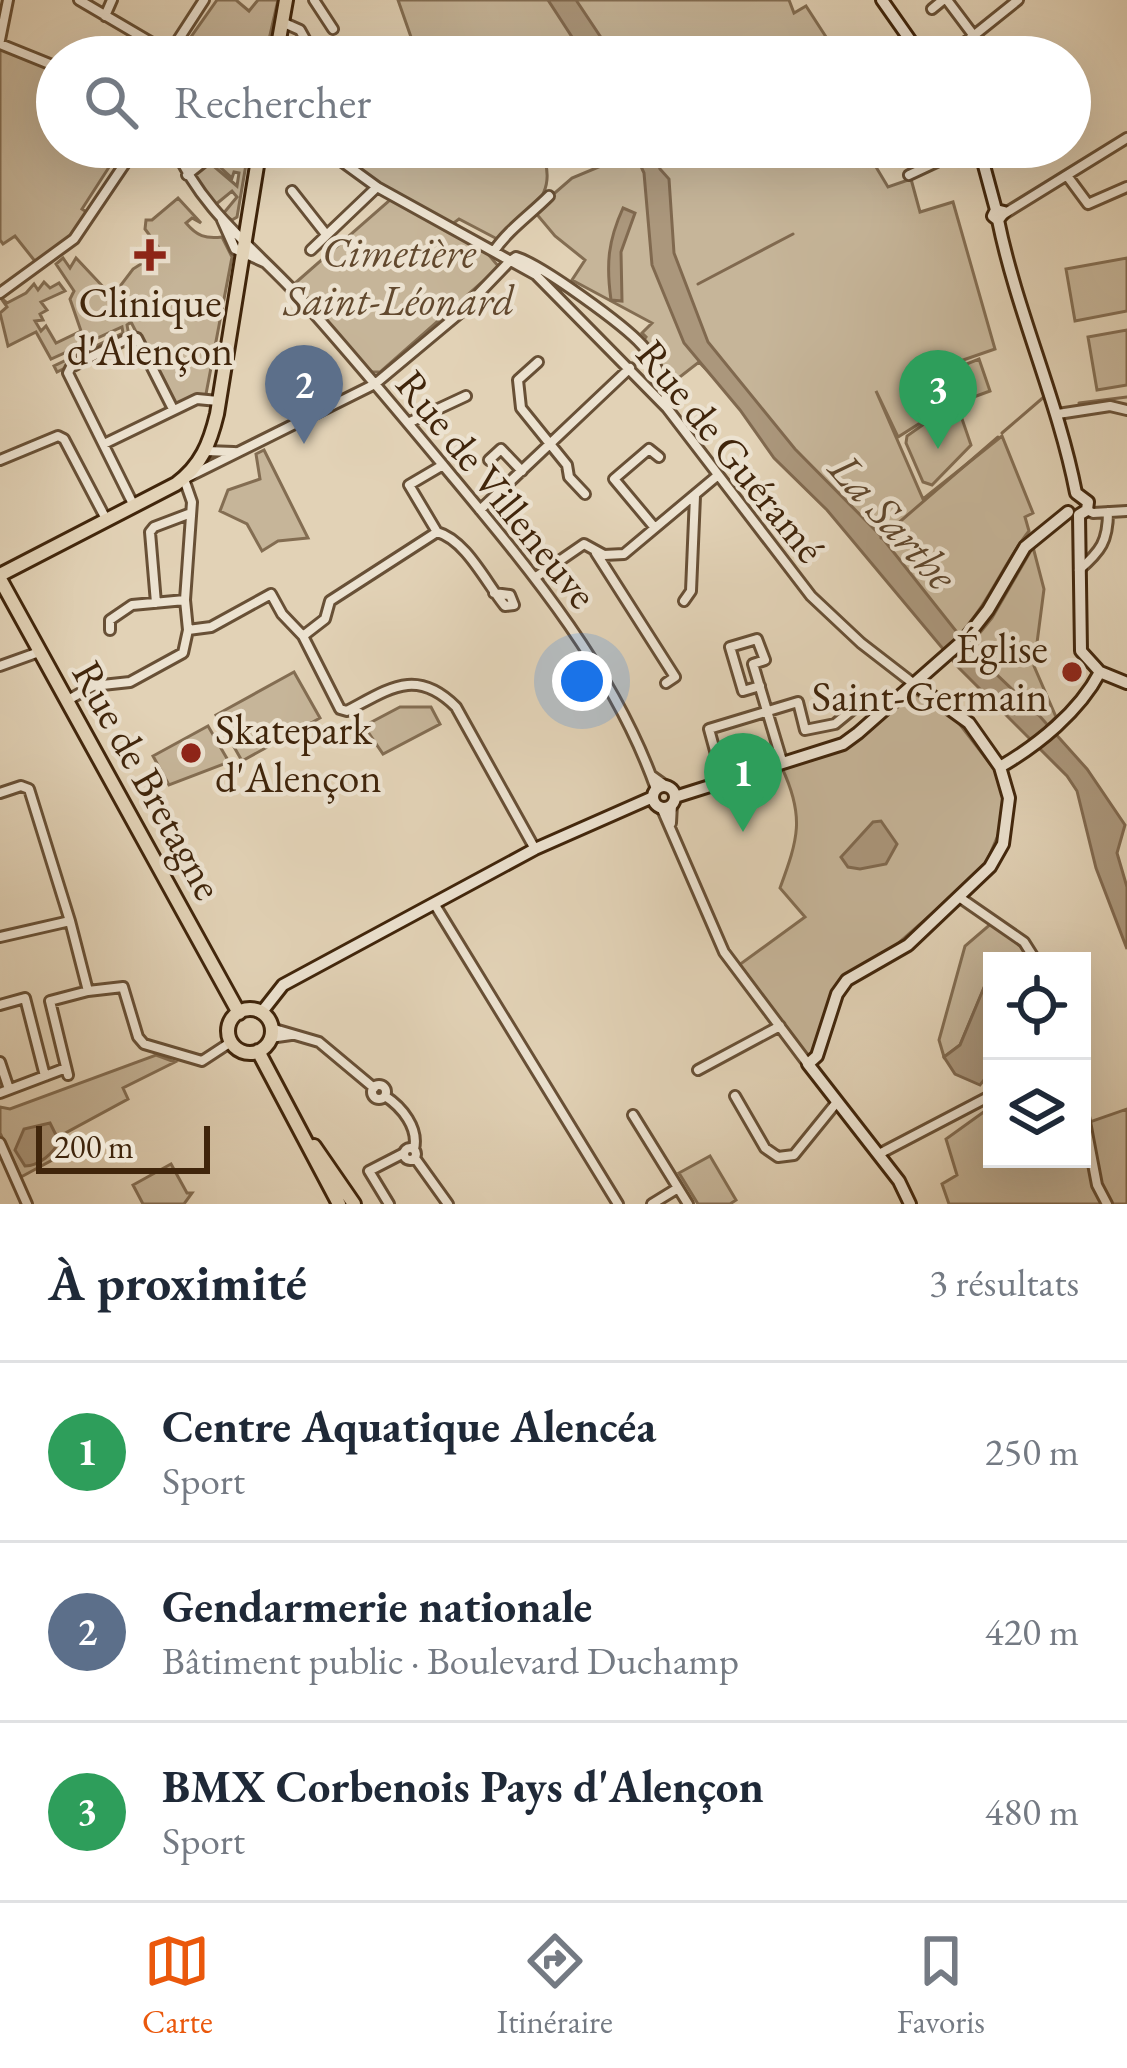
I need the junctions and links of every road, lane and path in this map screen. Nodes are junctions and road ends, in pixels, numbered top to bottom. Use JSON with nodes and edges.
{"nodes":[{"id":1,"x":8,"y":0,"type":"edge"},
{"id":2,"x":79,"y":0,"type":"edge"},
{"id":3,"x":112,"y":0,"type":"edge"},
{"id":4,"x":204,"y":0,"type":"edge"},
{"id":5,"x":286,"y":0,"type":"edge"},
{"id":6,"x":314,"y":0,"type":"edge"},
{"id":7,"x":882,"y":0,"type":"edge"},
{"id":8,"x":945,"y":0,"type":"edge"},
{"id":9,"x":1018,"y":0,"type":"edge"},
{"id":10,"x":932,"y":9,"type":"dead end"},
{"id":11,"x":105,"y":16,"type":"junction"},
{"id":12,"x":282,"y":22,"type":"junction"},
{"id":13,"x":333,"y":29,"type":"dead end"},
{"id":14,"x":133,"y":36,"type":"edge"},
{"id":15,"x":184,"y":36,"type":"edge"},
{"id":16,"x":280,"y":36,"type":"edge"},
{"id":17,"x":304,"y":36,"type":"edge"},
{"id":18,"x":907,"y":36,"type":"edge"},
{"id":19,"x":974,"y":36,"type":"joint"},
{"id":20,"x":0,"y":42,"type":"edge"},
{"id":21,"x":36,"y":58,"type":"edge"},
{"id":22,"x":1127,"y":138,"type":"edge"},
{"id":23,"x":1091,"y":162,"type":"edge"},
{"id":24,"x":122,"y":168,"type":"edge"},
{"id":25,"x":184,"y":168,"type":"edge"},
{"id":26,"x":196,"y":168,"type":"edge"},
{"id":27,"x":257,"y":168,"type":"edge"},
{"id":28,"x":351,"y":168,"type":"edge"},
{"id":29,"x":924,"y":168,"type":"edge"},
{"id":30,"x":985,"y":168,"type":"edge"},
{"id":31,"x":1082,"y":168,"type":"edge"},
{"id":32,"x":188,"y":175,"type":"junction"},
{"id":33,"x":909,"y":175,"type":"dead end"},
{"id":34,"x":1068,"y":177,"type":"junction"},
{"id":35,"x":377,"y":187,"type":"junction"},
{"id":36,"x":1127,"y":187,"type":"edge"},
{"id":37,"x":292,"y":191,"type":"dead end"},
{"id":38,"x":549,"y":196,"type":"dead end"},
{"id":39,"x":1000,"y":215,"type":"junction"},
{"id":40,"x":325,"y":233,"type":"junction"},
{"id":41,"x":244,"y":246,"type":"junction"},
{"id":42,"x":310,"y":250,"type":"dead end"},
{"id":43,"x":494,"y":251,"type":"junction"},
{"id":44,"x":509,"y":262,"type":"junction"},
{"id":45,"x":0,"y":293,"type":"edge"},
{"id":46,"x":538,"y":362,"type":"dead end"},
{"id":47,"x":630,"y":368,"type":"junction"},
{"id":48,"x":375,"y":384,"type":"junction"},
{"id":49,"x":466,"y":396,"type":"dead end"},
{"id":50,"x":218,"y":400,"type":"junction"},
{"id":51,"x":667,"y":408,"type":"junction"},
{"id":52,"x":173,"y":409,"type":"junction"},
{"id":53,"x":1127,"y":410,"type":"edge"},
{"id":54,"x":1058,"y":414,"type":"junction"},
{"id":55,"x":408,"y":423,"type":"junction"},
{"id":56,"x":550,"y":443,"type":"junction"},
{"id":57,"x":104,"y":444,"type":"junction"},
{"id":58,"x":252,"y":447,"type":"junction"},
{"id":59,"x":206,"y":451,"type":"junction"},
{"id":60,"x":659,"y":457,"type":"dead end"},
{"id":61,"x":0,"y":460,"type":"edge"},
{"id":62,"x":489,"y":460,"type":"dead end"},
{"id":63,"x":222,"y":463,"type":"junction"},
{"id":64,"x":443,"y":465,"type":"junction"},
{"id":65,"x":522,"y":471,"type":"junction"},
{"id":66,"x":717,"y":476,"type":"junction"},
{"id":67,"x":184,"y":479,"type":"junction"},
{"id":68,"x":1076,"y":493,"type":"junction"},
{"id":69,"x":585,"y":494,"type":"dead end"},
{"id":70,"x":695,"y":495,"type":"junction"},
{"id":71,"x":134,"y":506,"type":"junction"},
{"id":72,"x":481,"y":510,"type":"junction"},
{"id":73,"x":1127,"y":511,"type":"edge"},
{"id":74,"x":1078,"y":512,"type":"junction"},
{"id":75,"x":1108,"y":512,"type":"junction"},
{"id":76,"x":191,"y":513,"type":"junction"},
{"id":77,"x":106,"y":520,"type":"junction"},
{"id":78,"x":655,"y":528,"type":"junction"},
{"id":79,"x":437,"y":532,"type":"junction"},
{"id":80,"x":596,"y":553,"type":"junction"},
{"id":81,"x":616,"y":556,"type":"junction"},
{"id":82,"x":1079,"y":570,"type":"junction"},
{"id":83,"x":608,"y":574,"type":"junction"},
{"id":84,"x":0,"y":577,"type":"edge"},
{"id":85,"x":536,"y":577,"type":"junction"},
{"id":86,"x":494,"y":593,"type":"dead end"},
{"id":87,"x":185,"y":600,"type":"junction"},
{"id":88,"x":685,"y":601,"type":"dead end"},
{"id":89,"x":156,"y":602,"type":"junction"},
{"id":90,"x":110,"y":630,"type":"dead end"},
{"id":91,"x":188,"y":630,"type":"junction"},
{"id":92,"x":303,"y":636,"type":"junction"},
{"id":93,"x":39,"y":652,"type":"junction"},
{"id":94,"x":0,"y":666,"type":"edge"},
{"id":95,"x":1100,"y":672,"type":"junction"},
{"id":96,"x":666,"y":682,"type":"dead end"},
{"id":97,"x":1127,"y":683,"type":"edge"},
{"id":98,"x":915,"y":684,"type":"junction"},
{"id":99,"x":760,"y":686,"type":"junction"},
{"id":100,"x":862,"y":700,"type":"dead end"},
{"id":101,"x":66,"y":701,"type":"junction"},
{"id":102,"x":767,"y":712,"type":"junction"},
{"id":103,"x":835,"y":724,"type":"junction"},
{"id":104,"x":842,"y":744,"type":"junction"},
{"id":105,"x":782,"y":761,"type":"junction"},
{"id":106,"x":1000,"y":767,"type":"junction"},
{"id":107,"x":723,"y":780,"type":"junction"},
{"id":108,"x":0,"y":793,"type":"edge"},
{"id":109,"x":666,"y":796,"type":"junction"},
{"id":110,"x":534,"y":847,"type":"junction"},
{"id":111,"x":959,"y":897,"type":"junction"},
{"id":112,"x":435,"y":905,"type":"junction"},
{"id":113,"x":70,"y":921,"type":"junction"},
{"id":114,"x":0,"y":937,"type":"edge"},
{"id":115,"x":1030,"y":952,"type":"edge"},
{"id":116,"x":88,"y":992,"type":"junction"},
{"id":117,"x":0,"y":1004,"type":"edge"},
{"id":118,"x":238,"y":1013,"type":"junction"},
{"id":119,"x":261,"y":1013,"type":"junction"},
{"id":120,"x":780,"y":1026,"type":"junction"},
{"id":121,"x":271,"y":1033,"type":"junction"},
{"id":122,"x":231,"y":1042,"type":"junction"},
{"id":123,"x":258,"y":1051,"type":"junction"},
{"id":124,"x":0,"y":1062,"type":"edge"},
{"id":125,"x":808,"y":1064,"type":"junction"},
{"id":126,"x":698,"y":1070,"type":"dead end"},
{"id":127,"x":45,"y":1076,"type":"junction"},
{"id":128,"x":4,"y":1091,"type":"edge"},
{"id":129,"x":735,"y":1096,"type":"dead end"},
{"id":130,"x":983,"y":1100,"type":"edge"},
{"id":131,"x":837,"y":1102,"type":"junction"},
{"id":132,"x":633,"y":1114,"type":"dead end"},
{"id":133,"x":299,"y":1129,"type":"junction"},
{"id":134,"x":0,"y":1143,"type":"edge"},
{"id":135,"x":411,"y":1153,"type":"junction"},
{"id":136,"x":1091,"y":1153,"type":"edge"},
{"id":137,"x":879,"y":1154,"type":"junction"},
{"id":138,"x":678,"y":1188,"type":"junction"},
{"id":139,"x":27,"y":1204,"type":"edge"},
{"id":140,"x":339,"y":1204,"type":"edge"},
{"id":141,"x":354,"y":1204,"type":"edge"},
{"id":142,"x":389,"y":1204,"type":"edge"},
{"id":143,"x":448,"y":1204,"type":"edge"},
{"id":144,"x":618,"y":1204,"type":"edge"},
{"id":145,"x":652,"y":1204,"type":"edge"},
{"id":146,"x":688,"y":1204,"type":"edge"},
{"id":147,"x":910,"y":1204,"type":"edge"},
{"id":148,"x":1107,"y":1204,"type":"edge"}],
"edges":[{"from":1,"to":20,"type":"street"},
{"from":2,"to":11,"type":"street"},
{"from":3,"to":11,"type":"street"},
{"from":4,"to":15,"type":"street"},
{"from":5,"to":12,"type":"main road"},
{"from":6,"to":13,"type":"street"},
{"from":7,"to":18,"type":"street"},
{"from":8,"to":10,"type":"street"},
{"from":8,"to":19,"type":"street"},
{"from":9,"to":19,"type":"street"},
{"from":11,"to":14,"type":"street"},
{"from":12,"to":16,"type":"main road"},
{"from":12,"to":17,"type":"street"},
{"from":20,"to":21,"type":"street"},
{"from":22,"to":23,"type":"street"},
{"from":24,"to":45,"type":"street"},
{"from":25,"to":32,"type":"street"},
{"from":26,"to":32,"type":"street"},
{"from":27,"to":41,"type":"main road"},
{"from":28,"to":35,"type":"street","name":"Rue de Guéramé"},
{"from":29,"to":33,"type":"street"},
{"from":30,"to":39,"type":"street"},
{"from":31,"to":34,"type":"street"},
{"from":32,"to":41,"type":"street","name":"Rue de Villeneuve"},
{"from":34,"to":36,"type":"street"},
{"from":34,"to":39,"type":"street"},
{"from":35,"to":40,"type":"street"},
{"from":35,"to":43,"type":"street","name":"Rue de Guéramé"},
{"from":37,"to":40,"type":"street"},
{"from":38,"to":43,"type":"street"},
{"from":39,"to":54,"type":"street"},
{"from":40,"to":42,"type":"street"},
{"from":41,"to":48,"type":"street","name":"Rue de Villeneuve"},
{"from":41,"to":50,"type":"main road"},
{"from":43,"to":44,"type":"street","name":"Rue de Guéramé"},
{"from":44,"to":47,"type":"street","name":"Rue de Guéramé"},
{"from":44,"to":48,"type":"street"},
{"from":44,"to":51,"type":"street"},
{"from":46,"to":56,"type":"street"},
{"from":47,"to":51,"type":"street","name":"Rue de Guéramé"},
{"from":47,"to":56,"type":"street"},
{"from":48,"to":55,"type":"street","name":"Rue de Villeneuve"},
{"from":48,"to":58,"type":"street"},
{"from":49,"to":55,"type":"street"},
{"from":50,"to":52,"type":"street"},
{"from":50,"to":59,"type":"main road"},
{"from":51,"to":66,"type":"street","name":"Rue de Guéramé"},
{"from":52,"to":57,"type":"street"},
{"from":52,"to":57,"type":"street"},
{"from":53,"to":54,"type":"street"},
{"from":54,"to":68,"type":"street"},
{"from":55,"to":64,"type":"street","name":"Rue de Villeneuve"},
{"from":56,"to":65,"type":"street"},
{"from":56,"to":69,"type":"street"},
{"from":57,"to":71,"type":"street"},
{"from":58,"to":59,"type":"street"},
{"from":58,"to":63,"type":"street"},
{"from":59,"to":63,"type":"street"},
{"from":59,"to":67,"type":"main road"},
{"from":60,"to":78,"type":"street"},
{"from":61,"to":77,"type":"street"},
{"from":62,"to":65,"type":"street"},
{"from":63,"to":67,"type":"street"},
{"from":64,"to":72,"type":"street","name":"Rue de Villeneuve"},
{"from":64,"to":79,"type":"street"},
{"from":65,"to":72,"type":"street"},
{"from":66,"to":70,"type":"street"},
{"from":66,"to":98,"type":"street","name":"Rue de Guéramé"},
{"from":67,"to":71,"type":"main road"},
{"from":67,"to":76,"type":"street"},
{"from":68,"to":74,"type":"street"},
{"from":68,"to":74,"type":"street"},
{"from":70,"to":78,"type":"street"},
{"from":70,"to":88,"type":"street"},
{"from":71,"to":77,"type":"main road"},
{"from":72,"to":85,"type":"street","name":"Rue de Villeneuve"},
{"from":73,"to":75,"type":"street"},
{"from":74,"to":75,"type":"street"},
{"from":74,"to":82,"type":"street"},
{"from":74,"to":98,"type":"street"},
{"from":75,"to":82,"type":"street"},
{"from":76,"to":87,"type":"street"},
{"from":76,"to":89,"type":"street"},
{"from":77,"to":84,"type":"main road"},
{"from":78,"to":81,"type":"street"},
{"from":79,"to":86,"type":"street"},
{"from":79,"to":92,"type":"street"},
{"from":80,"to":81,"type":"street"},
{"from":80,"to":83,"type":"street"},
{"from":80,"to":85,"type":"street"},
{"from":81,"to":83,"type":"street"},
{"from":82,"to":95,"type":"street"},
{"from":83,"to":96,"type":"street"},
{"from":84,"to":93,"type":"main road","name":"Rue de Bretagne"},
{"from":85,"to":109,"type":"street","name":"Rue de Villeneuve"},
{"from":87,"to":89,"type":"street"},
{"from":87,"to":91,"type":"street"},
{"from":89,"to":90,"type":"street"},
{"from":91,"to":92,"type":"street"},
{"from":91,"to":101,"type":"street"},
{"from":92,"to":110,"type":"street"},
{"from":93,"to":94,"type":"street"},
{"from":93,"to":101,"type":"main road","name":"Rue de Bretagne"},
{"from":95,"to":97,"type":"street"},
{"from":95,"to":106,"type":"street"},
{"from":98,"to":104,"type":"street"},
{"from":98,"to":106,"type":"street"},
{"from":99,"to":99,"type":"street"},
{"from":99,"to":102,"type":"street"},
{"from":100,"to":103,"type":"street"},
{"from":101,"to":118,"type":"main road","name":"Rue de Bretagne"},
{"from":102,"to":103,"type":"street"},
{"from":102,"to":105,"type":"street"},
{"from":102,"to":107,"type":"street"},
{"from":103,"to":104,"type":"street"},
{"from":104,"to":105,"type":"street"},
{"from":105,"to":107,"type":"street"},
{"from":106,"to":111,"type":"street"},
{"from":107,"to":109,"type":"street"},
{"from":108,"to":113,"type":"street"},
{"from":109,"to":110,"type":"street"},
{"from":109,"to":120,"type":"street"},
{"from":110,"to":112,"type":"street"},
{"from":111,"to":115,"type":"street"},
{"from":111,"to":125,"type":"street"},
{"from":112,"to":119,"type":"street"},
{"from":112,"to":144,"type":"street"},
{"from":113,"to":114,"type":"street"},
{"from":113,"to":116,"type":"street"},
{"from":116,"to":122,"type":"street"},
{"from":116,"to":127,"type":"street"},
{"from":117,"to":127,"type":"street"},
{"from":118,"to":119,"type":"main road"},
{"from":118,"to":122,"type":"main road"},
{"from":119,"to":121,"type":"main road"},
{"from":120,"to":125,"type":"street"},
{"from":120,"to":126,"type":"street"},
{"from":121,"to":123,"type":"main road"},
{"from":121,"to":135,"type":"street"},
{"from":122,"to":123,"type":"main road"},
{"from":123,"to":133,"type":"main road"},
{"from":124,"to":128,"type":"street"},
{"from":125,"to":131,"type":"street"},
{"from":127,"to":128,"type":"street"},
{"from":129,"to":131,"type":"street"},
{"from":130,"to":137,"type":"street"},
{"from":131,"to":137,"type":"street"},
{"from":132,"to":138,"type":"street"},
{"from":133,"to":140,"type":"main road"},
{"from":133,"to":141,"type":"main road"},
{"from":134,"to":139,"type":"street"},
{"from":135,"to":142,"type":"street"},
{"from":135,"to":143,"type":"street"},
{"from":136,"to":148,"type":"street"},
{"from":137,"to":147,"type":"street"},
{"from":138,"to":145,"type":"street"},
{"from":138,"to":146,"type":"street"}]}
